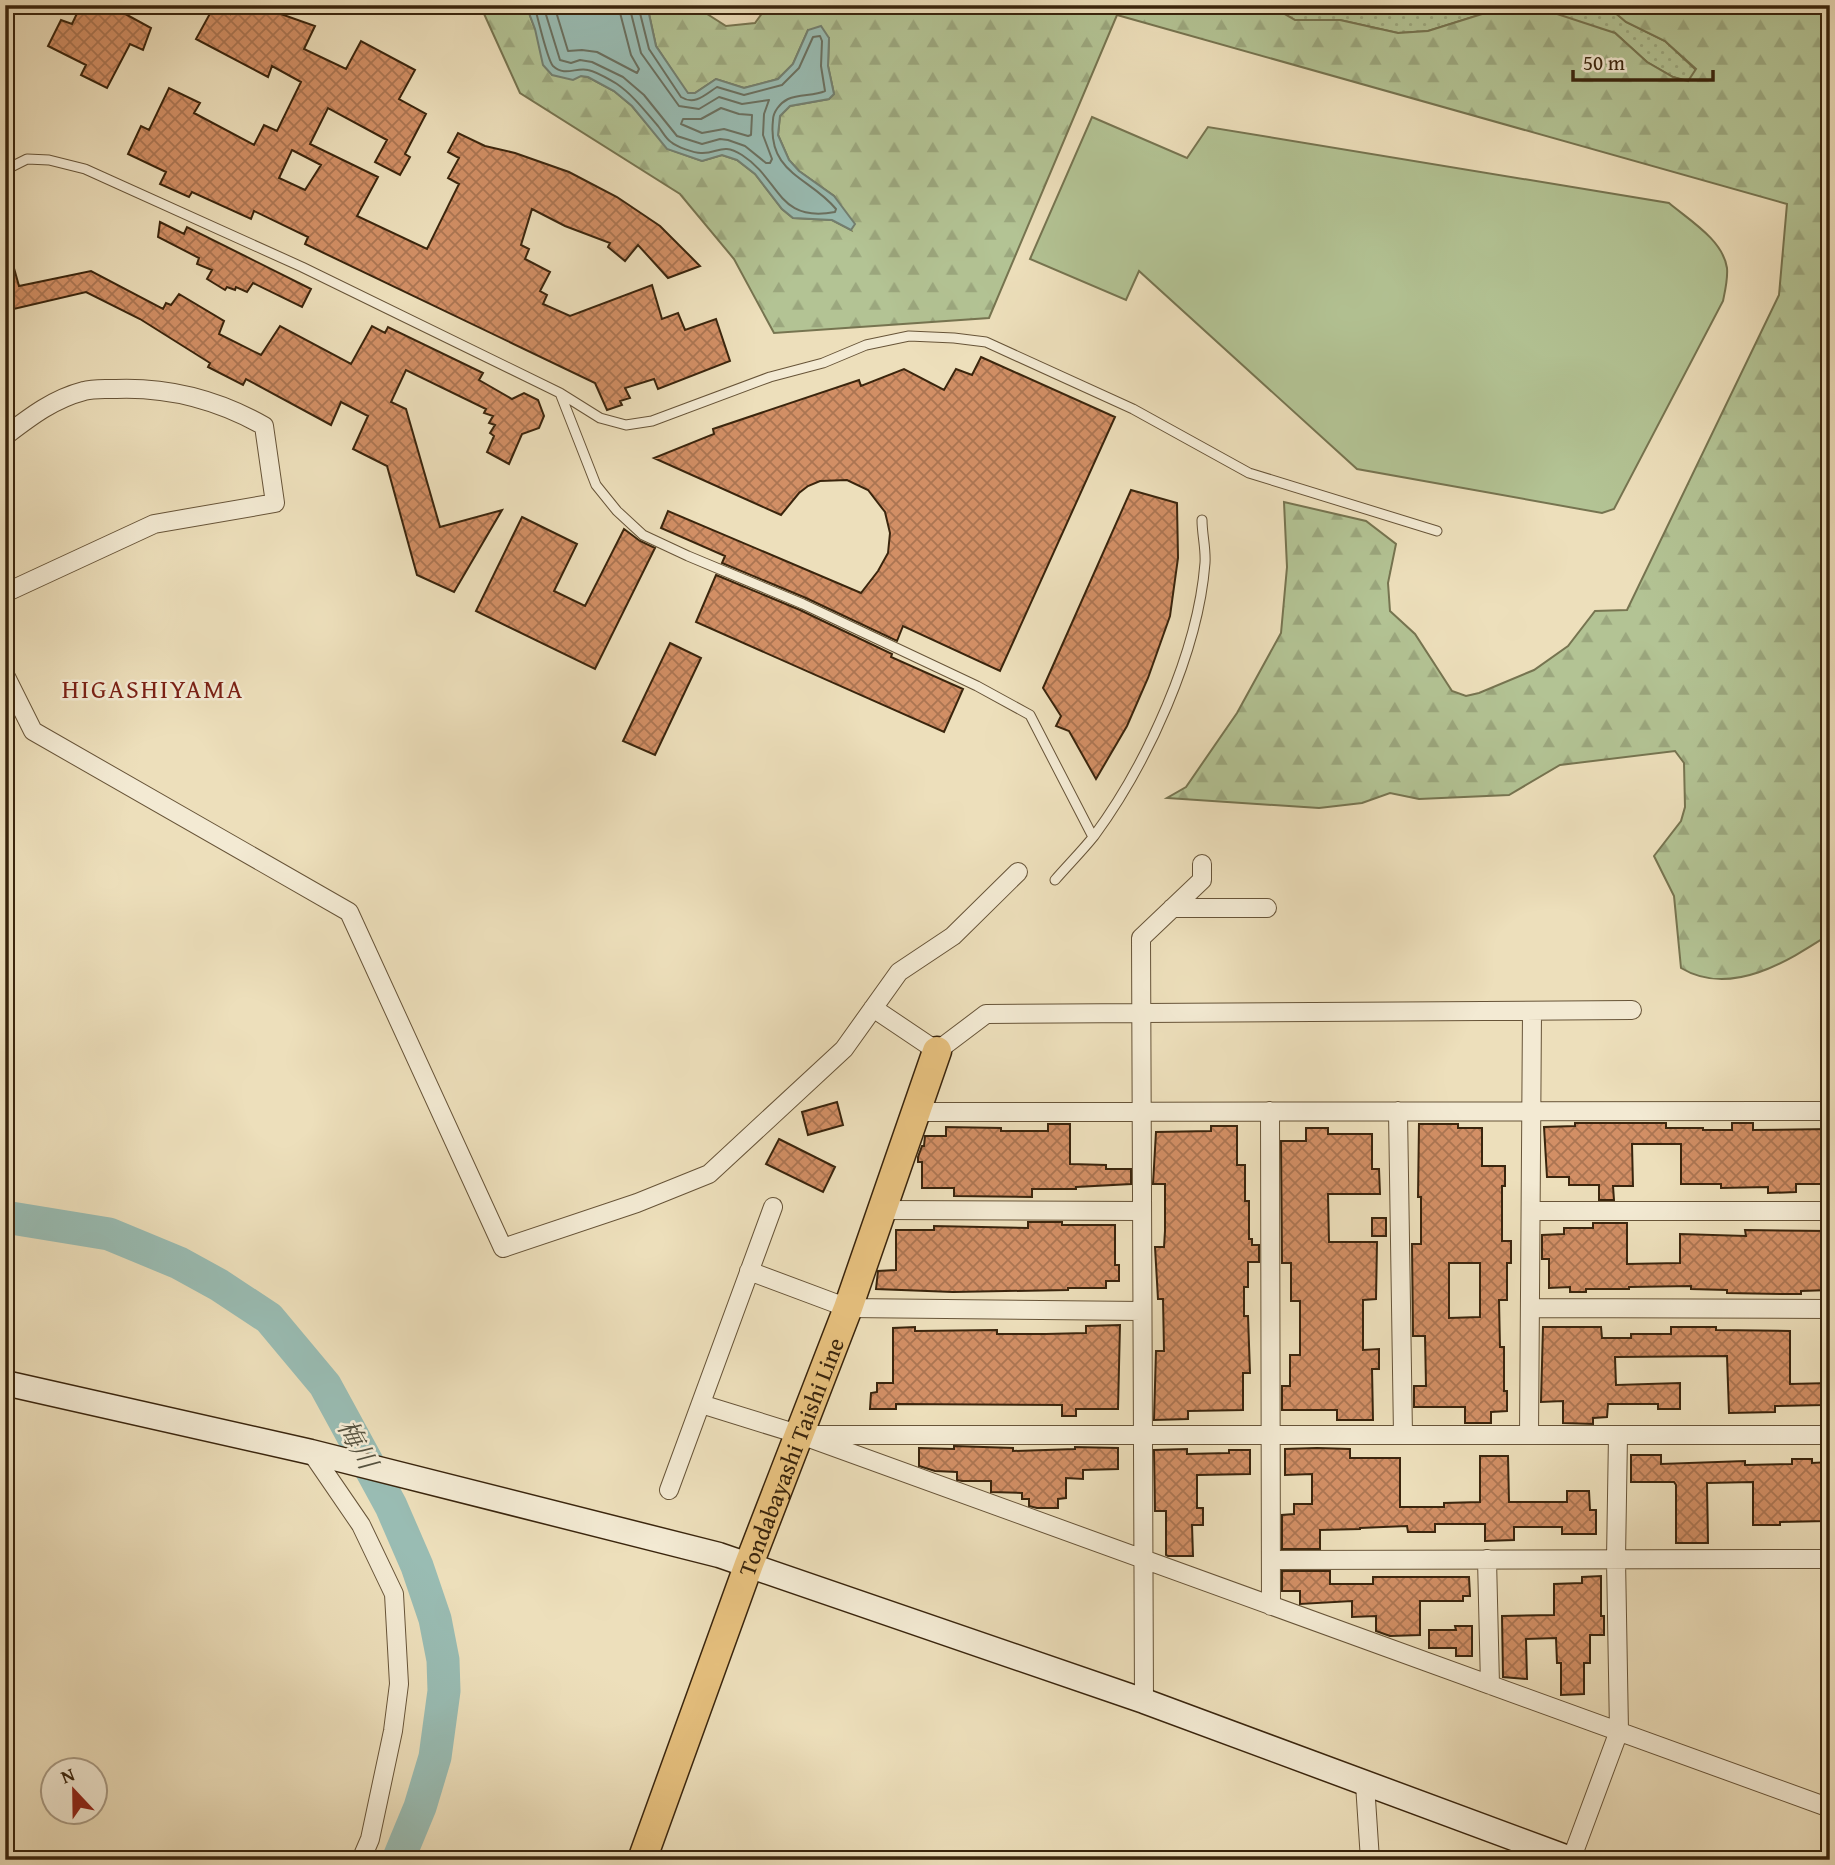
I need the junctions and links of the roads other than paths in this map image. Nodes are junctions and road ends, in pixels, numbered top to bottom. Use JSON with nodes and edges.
{"nodes":[{"id":1,"x":5,"y":170,"type":"edge"},
{"id":2,"x":561,"y":393,"type":"junction"},
{"id":3,"x":5,"y":436,"type":"edge"},
{"id":4,"x":1202,"y":520,"type":"dead end"},
{"id":5,"x":1437,"y":531,"type":"dead end"},
{"id":6,"x":5,"y":593,"type":"edge"},
{"id":7,"x":5,"y":675,"type":"edge"},
{"id":8,"x":1093,"y":837,"type":"junction"},
{"id":9,"x":1202,"y":864,"type":"dead end"},
{"id":10,"x":1018,"y":872,"type":"dead end"},
{"id":11,"x":1055,"y":880,"type":"dead end"},
{"id":12,"x":1172,"y":908,"type":"junction"},
{"id":13,"x":1267,"y":908,"type":"dead end"},
{"id":14,"x":873,"y":1008,"type":"junction"},
{"id":15,"x":1632,"y":1010,"type":"dead end"},
{"id":16,"x":1141,"y":1011,"type":"junction"},
{"id":17,"x":1532,"y":1012,"type":"junction"},
{"id":18,"x":937,"y":1051,"type":"junction"},
{"id":19,"x":1270,"y":1111,"type":"junction"},
{"id":20,"x":1398,"y":1111,"type":"junction"},
{"id":21,"x":1830,"y":1111,"type":"edge"},
{"id":22,"x":918,"y":1112,"type":"junction"},
{"id":23,"x":1142,"y":1112,"type":"junction"},
{"id":24,"x":1532,"y":1112,"type":"junction"},
{"id":25,"x":773,"y":1207,"type":"dead end"},
{"id":26,"x":883,"y":1210,"type":"junction"},
{"id":27,"x":1142,"y":1211,"type":"junction"},
{"id":28,"x":1531,"y":1211,"type":"junction"},
{"id":29,"x":1830,"y":1211,"type":"edge"},
{"id":30,"x":749,"y":1271,"type":"junction"},
{"id":31,"x":848,"y":1308,"type":"junction"},
{"id":32,"x":1531,"y":1308,"type":"junction"},
{"id":33,"x":1830,"y":1310,"type":"edge"},
{"id":34,"x":1142,"y":1311,"type":"junction"},
{"id":35,"x":5,"y":1383,"type":"edge"},
{"id":36,"x":701,"y":1404,"type":"junction"},
{"id":37,"x":801,"y":1435,"type":"junction"},
{"id":38,"x":1143,"y":1435,"type":"junction"},
{"id":39,"x":1529,"y":1435,"type":"junction"},
{"id":40,"x":1618,"y":1435,"type":"junction"},
{"id":41,"x":1830,"y":1435,"type":"edge"},
{"id":42,"x":1270,"y":1436,"type":"junction"},
{"id":43,"x":1403,"y":1436,"type":"junction"},
{"id":44,"x":311,"y":1452,"type":"junction"},
{"id":45,"x":669,"y":1490,"type":"dead end"},
{"id":46,"x":1143,"y":1559,"type":"junction"},
{"id":47,"x":1487,"y":1559,"type":"junction"},
{"id":48,"x":1616,"y":1559,"type":"junction"},
{"id":49,"x":1830,"y":1559,"type":"edge"},
{"id":50,"x":1271,"y":1560,"type":"junction"},
{"id":51,"x":749,"y":1564,"type":"junction"},
{"id":52,"x":1271,"y":1606,"type":"junction"},
{"id":53,"x":1490,"y":1685,"type":"junction"},
{"id":54,"x":1144,"y":1701,"type":"junction"},
{"id":55,"x":1619,"y":1731,"type":"junction"},
{"id":56,"x":1365,"y":1784,"type":"junction"},
{"id":57,"x":1830,"y":1808,"type":"edge"},
{"id":58,"x":1572,"y":1859,"type":"edge"},
{"id":59,"x":360,"y":1860,"type":"edge"},
{"id":60,"x":642,"y":1860,"type":"edge"},
{"id":61,"x":1370,"y":1860,"type":"edge"}],
"edges":[{"from":1,"to":2,"type":"lane"},
{"from":2,"to":5,"type":"lane"},
{"from":2,"to":8,"type":"lane"},
{"from":3,"to":6,"type":"street"},
{"from":4,"to":8,"type":"lane"},
{"from":7,"to":14,"type":"street"},
{"from":8,"to":11,"type":"lane"},
{"from":9,"to":12,"type":"street"},
{"from":10,"to":14,"type":"street"},
{"from":12,"to":13,"type":"street"},
{"from":12,"to":16,"type":"street"},
{"from":14,"to":18,"type":"street"},
{"from":15,"to":17,"type":"street"},
{"from":16,"to":17,"type":"street"},
{"from":16,"to":18,"type":"street"},
{"from":16,"to":23,"type":"street"},
{"from":17,"to":24,"type":"street"},
{"from":18,"to":22,"type":"main road","name":"Tondabayashi Taishi Line"},
{"from":19,"to":20,"type":"street"},
{"from":19,"to":23,"type":"street"},
{"from":19,"to":42,"type":"street"},
{"from":20,"to":24,"type":"street"},
{"from":20,"to":43,"type":"street"},
{"from":21,"to":24,"type":"street"},
{"from":22,"to":23,"type":"street"},
{"from":22,"to":26,"type":"main road","name":"Tondabayashi Taishi Line"},
{"from":23,"to":27,"type":"street"},
{"from":24,"to":28,"type":"street"},
{"from":25,"to":30,"type":"street"},
{"from":26,"to":27,"type":"street"},
{"from":26,"to":31,"type":"main road","name":"Tondabayashi Taishi Line"},
{"from":27,"to":34,"type":"street"},
{"from":28,"to":29,"type":"street"},
{"from":28,"to":32,"type":"street"},
{"from":30,"to":31,"type":"street"},
{"from":30,"to":36,"type":"street"},
{"from":31,"to":34,"type":"street"},
{"from":31,"to":37,"type":"main road","name":"Tondabayashi Taishi Line"},
{"from":32,"to":33,"type":"street"},
{"from":32,"to":39,"type":"street"},
{"from":34,"to":38,"type":"street"},
{"from":35,"to":44,"type":"street"},
{"from":36,"to":37,"type":"street"},
{"from":36,"to":45,"type":"street"},
{"from":37,"to":38,"type":"street"},
{"from":37,"to":46,"type":"street"},
{"from":37,"to":51,"type":"main road","name":"Tondabayashi Taishi Line"},
{"from":38,"to":42,"type":"street"},
{"from":38,"to":46,"type":"street"},
{"from":39,"to":40,"type":"street"},
{"from":39,"to":43,"type":"street"},
{"from":40,"to":41,"type":"street"},
{"from":40,"to":48,"type":"street"},
{"from":42,"to":43,"type":"street"},
{"from":42,"to":50,"type":"street"},
{"from":44,"to":51,"type":"street"},
{"from":44,"to":59,"type":"street"},
{"from":46,"to":52,"type":"street"},
{"from":46,"to":54,"type":"street"},
{"from":47,"to":48,"type":"street"},
{"from":47,"to":50,"type":"street"},
{"from":47,"to":53,"type":"street"},
{"from":48,"to":49,"type":"street"},
{"from":48,"to":55,"type":"street"},
{"from":50,"to":52,"type":"street"},
{"from":51,"to":54,"type":"street"},
{"from":51,"to":60,"type":"main road","name":"Tondabayashi Taishi Line"},
{"from":52,"to":53,"type":"street"},
{"from":53,"to":55,"type":"street"},
{"from":54,"to":56,"type":"street"},
{"from":55,"to":57,"type":"street"},
{"from":55,"to":58,"type":"street"},
{"from":56,"to":58,"type":"street"},
{"from":56,"to":61,"type":"street"}]}
